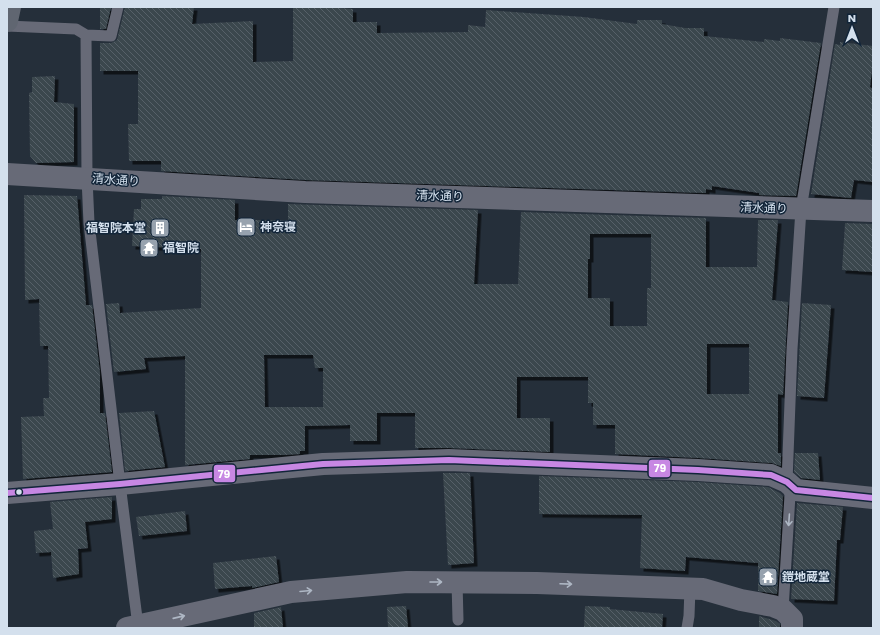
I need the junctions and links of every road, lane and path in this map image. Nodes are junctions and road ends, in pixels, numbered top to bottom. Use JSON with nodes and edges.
{"nodes":[{"id":1,"x":10,"y":7,"type":"edge"},
{"id":2,"x":118,"y":7,"type":"edge"},
{"id":3,"x":834,"y":7,"type":"edge"},
{"id":4,"x":7,"y":21,"type":"edge"},
{"id":5,"x":7,"y":26,"type":"edge"},
{"id":6,"x":86,"y":35,"type":"junction"},
{"id":7,"x":7,"y":174,"type":"edge"},
{"id":8,"x":87,"y":178,"type":"junction"},
{"id":9,"x":802,"y":209,"type":"junction"},
{"id":10,"x":873,"y":211,"type":"edge"},
{"id":11,"x":128,"y":223,"type":"dead end"},
{"id":12,"x":109,"y":224,"type":"dead end"},
{"id":13,"x":787,"y":482,"type":"junction"},
{"id":14,"x":120,"y":484,"type":"junction"},
{"id":15,"x":7,"y":493,"type":"edge"},
{"id":16,"x":873,"y":498,"type":"edge"},
{"id":17,"x":457,"y":582,"type":"junction"},
{"id":18,"x":690,"y":588,"type":"junction"},
{"id":19,"x":787,"y":619,"type":"edge"},
{"id":20,"x":458,"y":620,"type":"dead end"},
{"id":21,"x":133,"y":627,"type":"edge"},
{"id":22,"x":687,"y":628,"type":"edge"}],
"edges":[{"from":1,"to":4,"type":"highway"},
{"from":2,"to":6,"type":"lane"},
{"from":3,"to":9,"type":"lane"},
{"from":5,"to":6,"type":"lane"},
{"from":6,"to":8,"type":"lane"},
{"from":7,"to":8,"type":"street","name":"清水通り"},
{"from":8,"to":9,"type":"street","name":"清水通り"},
{"from":8,"to":14,"type":"lane"},
{"from":9,"to":10,"type":"street","name":"清水通り"},
{"from":9,"to":13,"type":"lane"},
{"from":11,"to":12,"type":"path"},
{"from":13,"to":14,"type":"street"},
{"from":13,"to":16,"type":"street"},
{"from":13,"to":19,"type":"lane","one_way":true},
{"from":14,"to":15,"type":"street"},
{"from":14,"to":21,"type":"lane"},
{"from":17,"to":18,"type":"street","one_way":true},
{"from":17,"to":20,"type":"lane"},
{"from":21,"to":17,"type":"street","one_way":true},
{"from":18,"to":19,"type":"street"},
{"from":18,"to":22,"type":"lane"}]}
